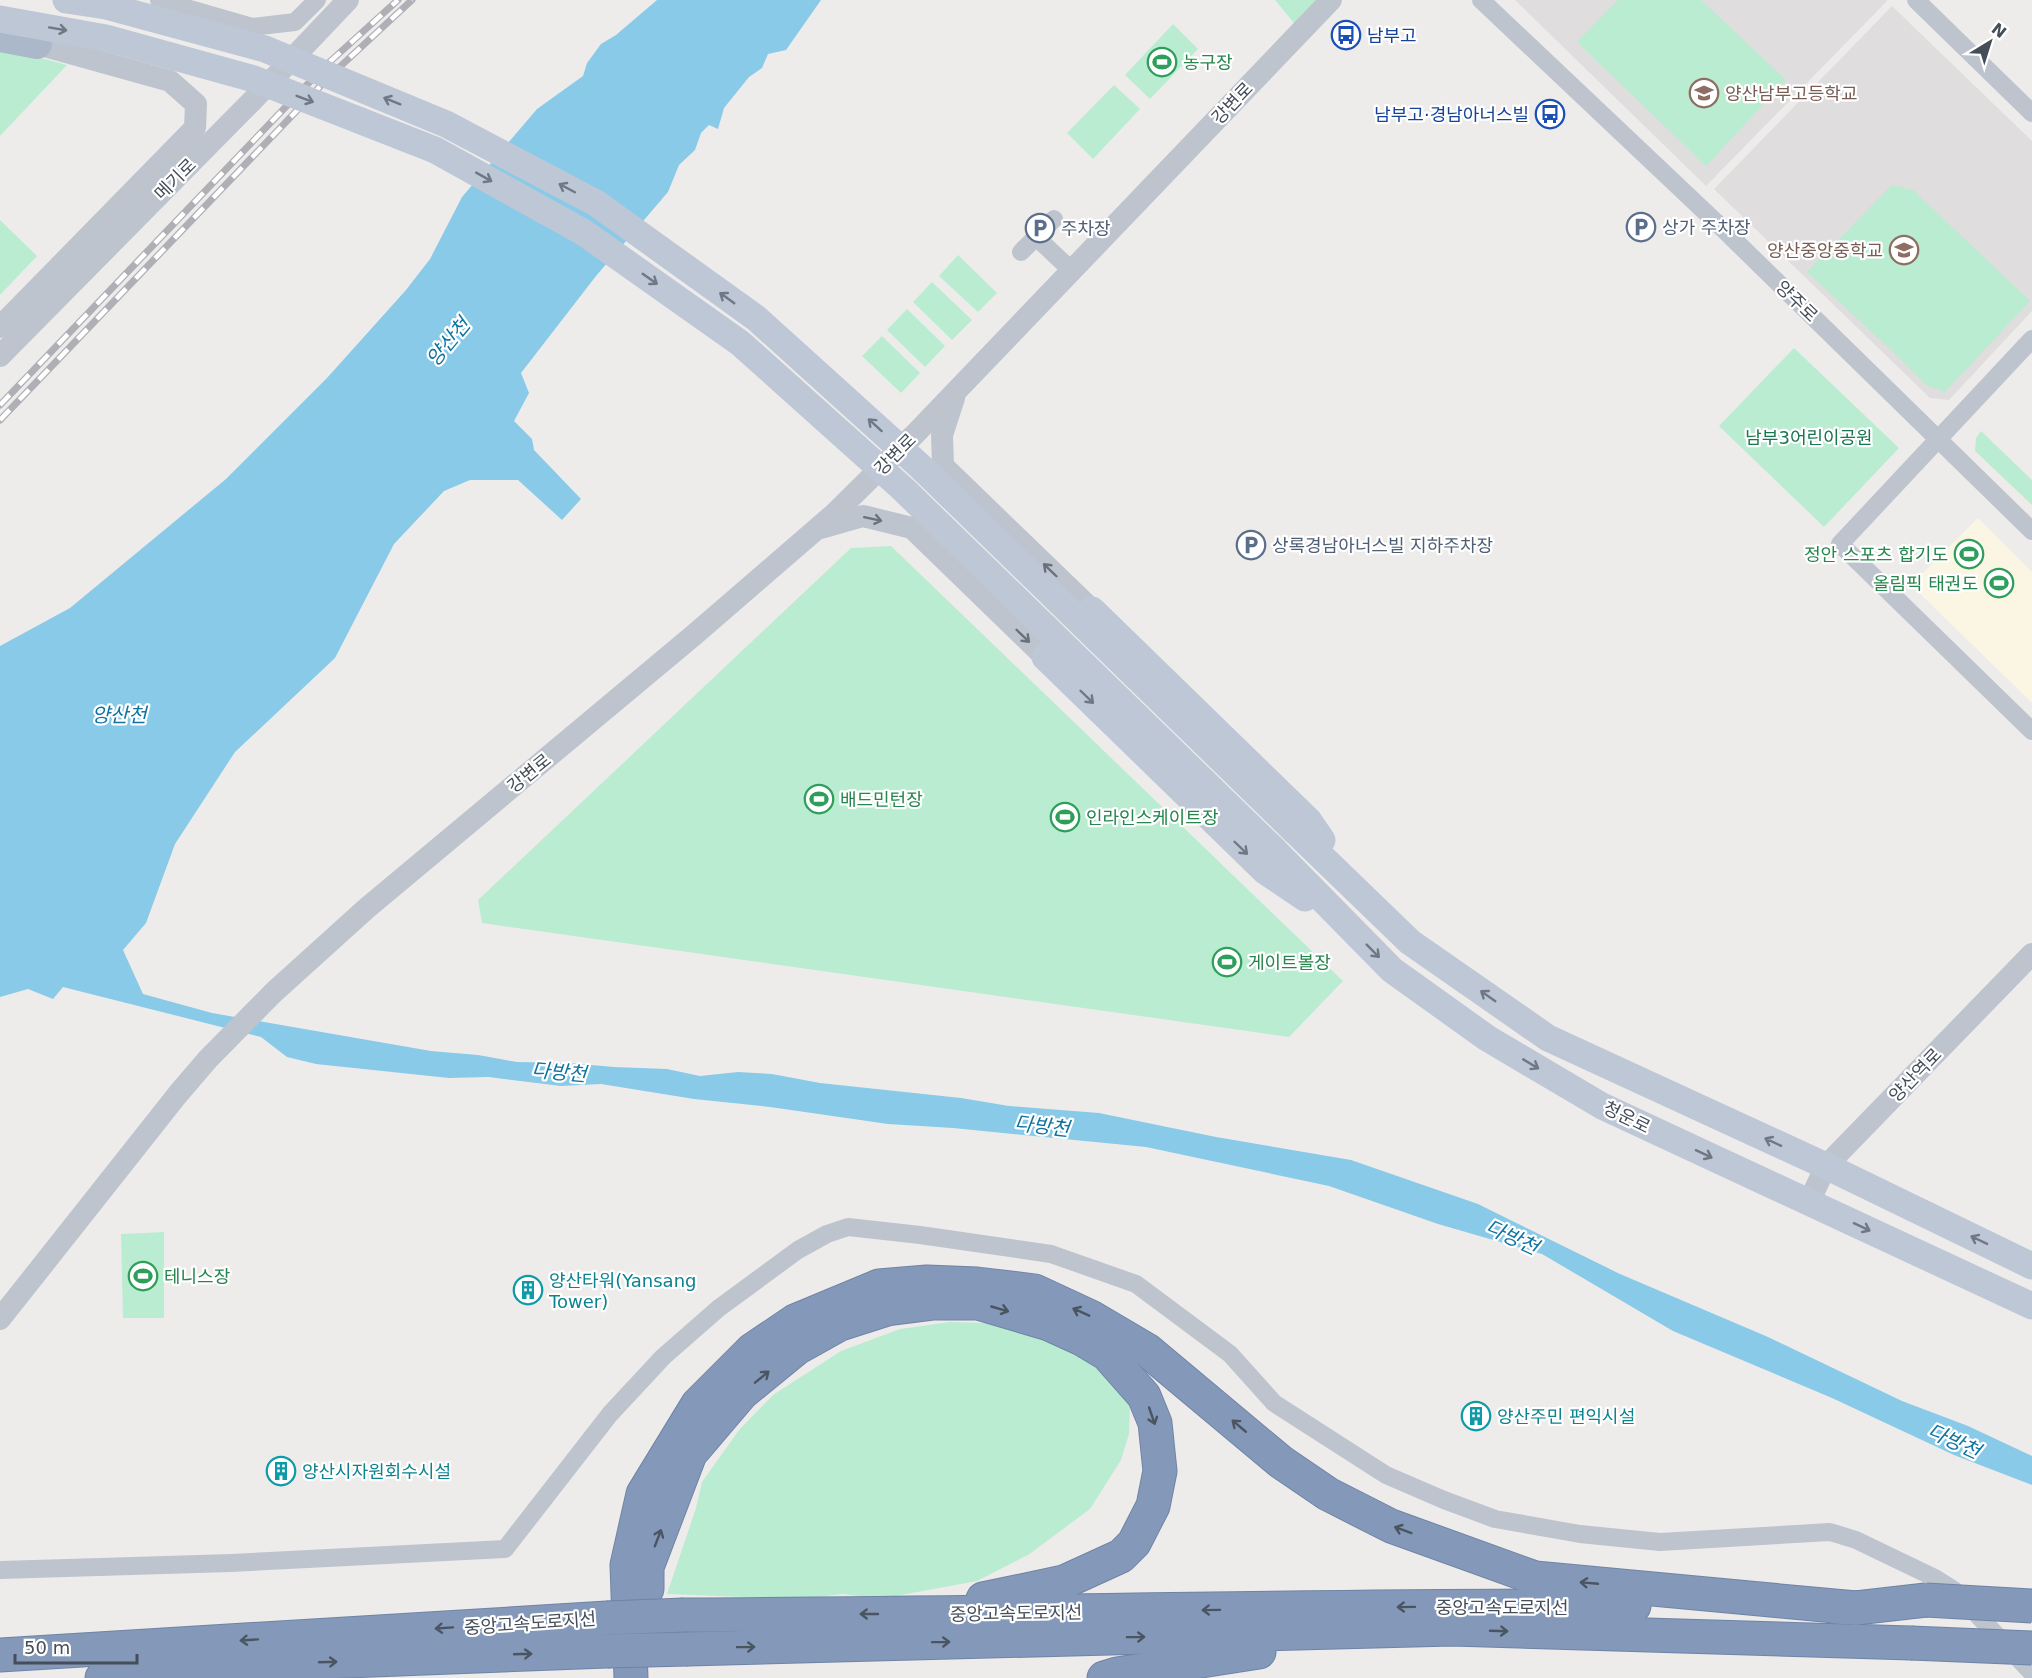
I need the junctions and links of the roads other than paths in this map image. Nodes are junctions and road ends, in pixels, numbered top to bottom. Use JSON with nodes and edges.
{"nodes":[{"id":1,"x":66,"y":0,"type":"edge"},
{"id":2,"x":159,"y":0,"type":"edge"},
{"id":3,"x":317,"y":0,"type":"edge"},
{"id":4,"x":348,"y":0,"type":"edge"},
{"id":5,"x":1330,"y":0,"type":"edge"},
{"id":6,"x":1481,"y":0,"type":"edge"},
{"id":7,"x":1916,"y":0,"type":"edge"},
{"id":8,"x":0,"y":19,"type":"edge"},
{"id":9,"x":0,"y":37,"type":"edge"},
{"id":10,"x":37,"y":44,"type":"joint"},
{"id":11,"x":2032,"y":113,"type":"edge"},
{"id":12,"x":1054,"y":219,"type":"dead end"},
{"id":13,"x":1036,"y":237,"type":"junction"},
{"id":14,"x":1021,"y":252,"type":"dead end"},
{"id":15,"x":1071,"y":270,"type":"junction"},
{"id":16,"x":0,"y":327,"type":"edge"},
{"id":17,"x":2032,"y":339,"type":"edge"},
{"id":18,"x":0,"y":356,"type":"edge"},
{"id":19,"x":957,"y":389,"type":"junction"},
{"id":20,"x":1939,"y":440,"type":"junction"},
{"id":21,"x":817,"y":529,"type":"junction"},
{"id":22,"x":2032,"y":531,"type":"edge"},
{"id":23,"x":1092,"y":610,"type":"joint"},
{"id":24,"x":1045,"y":657,"type":"joint"},
{"id":25,"x":2032,"y":731,"type":"edge"},
{"id":26,"x":1360,"y":895,"type":"junction"},
{"id":27,"x":1349,"y":926,"type":"junction"},
{"id":28,"x":2032,"y":954,"type":"edge"},
{"id":29,"x":1826,"y":1167,"type":"junction"},
{"id":30,"x":1809,"y":1202,"type":"junction"},
{"id":31,"x":2032,"y":1266,"type":"edge"},
{"id":32,"x":2032,"y":1306,"type":"edge"},
{"id":33,"x":0,"y":1319,"type":"edge"},
{"id":34,"x":0,"y":1570,"type":"edge"},
{"id":35,"x":2032,"y":1606,"type":"edge"},
{"id":36,"x":1856,"y":1608,"type":"junction"},
{"id":37,"x":912,"y":1614,"type":"junction"},
{"id":38,"x":1452,"y":1629,"type":"junction"},
{"id":39,"x":2032,"y":1648,"type":"edge"},
{"id":40,"x":0,"y":1655,"type":"edge"},
{"id":41,"x":2032,"y":1673,"type":"edge"},
{"id":42,"x":102,"y":1678,"type":"edge"},
{"id":43,"x":631,"y":1678,"type":"edge"},
{"id":44,"x":647,"y":1678,"type":"edge"},
{"id":45,"x":1104,"y":1678,"type":"edge"}],
"edges":[{"from":26,"to":1,"type":"main road","one_way":true,"bridge":true},
{"from":2,"to":3,"type":"street"},
{"from":4,"to":18,"type":"street","name":"메기로"},
{"from":5,"to":15,"type":"street","name":"강변로"},
{"from":6,"to":20,"type":"street","name":"양주로"},
{"from":7,"to":11,"type":"street"},
{"from":8,"to":27,"type":"main road","name":"청운로","one_way":true,"bridge":true},
{"from":9,"to":10,"type":"main road"},
{"from":10,"to":16,"type":"street"},
{"from":12,"to":13,"type":"street"},
{"from":13,"to":14,"type":"street"},
{"from":13,"to":15,"type":"street"},
{"from":15,"to":19,"type":"street","name":"강변로"},
{"from":17,"to":20,"type":"street"},
{"from":19,"to":21,"type":"street","name":"강변로"},
{"from":23,"to":19,"type":"street","one_way":true},
{"from":20,"to":22,"type":"street","name":"양주로"},
{"from":20,"to":25,"type":"street"},
{"from":21,"to":24,"type":"street","one_way":true},
{"from":21,"to":33,"type":"street","name":"강변로"},
{"from":23,"to":26,"type":"main road"},
{"from":24,"to":27,"type":"main road","one_way":true},
{"from":29,"to":26,"type":"main road","one_way":true},
{"from":27,"to":30,"type":"main road","name":"청운로","one_way":true},
{"from":28,"to":29,"type":"street","name":"양산역로"},
{"from":29,"to":30,"type":"street","name":"양산역로"},
{"from":31,"to":29,"type":"main road","one_way":true},
{"from":30,"to":32,"type":"main road","name":"청운로","one_way":true},
{"from":34,"to":41,"type":"street"},
{"from":35,"to":36,"type":"highway","name":"중앙고속도로지선","bridge":true},
{"from":36,"to":37,"type":"highway","name":"중앙고속도로지선","one_way":true},
{"from":36,"to":43,"type":"highway","one_way":true},
{"from":37,"to":40,"type":"highway","name":"중앙고속도로지선","one_way":true,"bridge":true},
{"from":44,"to":37,"type":"highway","one_way":true},
{"from":38,"to":39,"type":"highway","name":"중앙고속도로지선","one_way":true,"bridge":true},
{"from":42,"to":38,"type":"highway","name":"중앙고속도로지선","one_way":true,"bridge":true},
{"from":38,"to":45,"type":"highway"}]}
